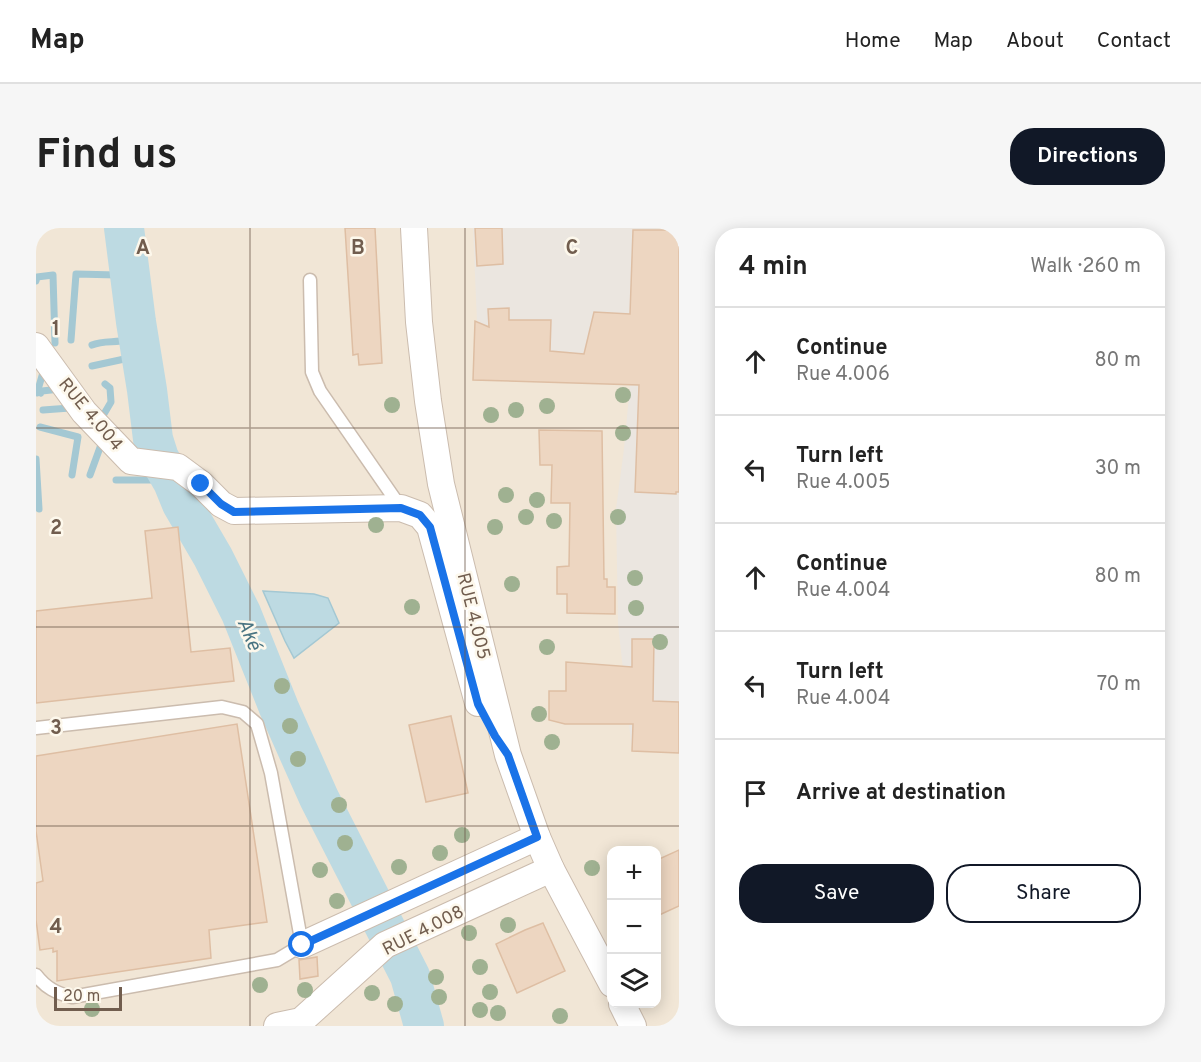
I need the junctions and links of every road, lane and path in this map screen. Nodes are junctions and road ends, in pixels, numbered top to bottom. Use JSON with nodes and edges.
{"nodes":[{"id":1,"x":414,"y":228,"type":"edge"},
{"id":2,"x":310,"y":280,"type":"dead end"},
{"id":3,"x":36,"y":346,"type":"edge"},
{"id":4,"x":401,"y":508,"type":"junction"},
{"id":5,"x":36,"y":728,"type":"edge"},
{"id":6,"x":508,"y":755,"type":"junction"},
{"id":7,"x":537,"y":837,"type":"junction"},
{"id":8,"x":551,"y":869,"type":"junction"},
{"id":9,"x":302,"y":945,"type":"junction"},
{"id":10,"x":36,"y":975,"type":"edge"},
{"id":11,"x":607,"y":975,"type":"edge"},
{"id":12,"x":624,"y":1008,"type":"edge"},
{"id":13,"x":277,"y":1026,"type":"edge"},
{"id":14,"x":633,"y":1026,"type":"edge"}],
"edges":[{"from":1,"to":6,"type":"street","name":"RUE 4.005"},
{"from":2,"to":4,"type":"lane"},
{"from":3,"to":4,"type":"street","name":"RUE 4.004"},
{"from":4,"to":6,"type":"street"},
{"from":5,"to":9,"type":"lane"},
{"from":6,"to":7,"type":"street","name":"RUE 4.005"},
{"from":7,"to":8,"type":"street","name":"RUE 4.005"},
{"from":7,"to":9,"type":"street"},
{"from":8,"to":11,"type":"street","name":"RUE 4.005"},
{"from":8,"to":13,"type":"street","name":"RUE 4.008"},
{"from":9,"to":10,"type":"lane"},
{"from":12,"to":14,"type":"street"}]}
